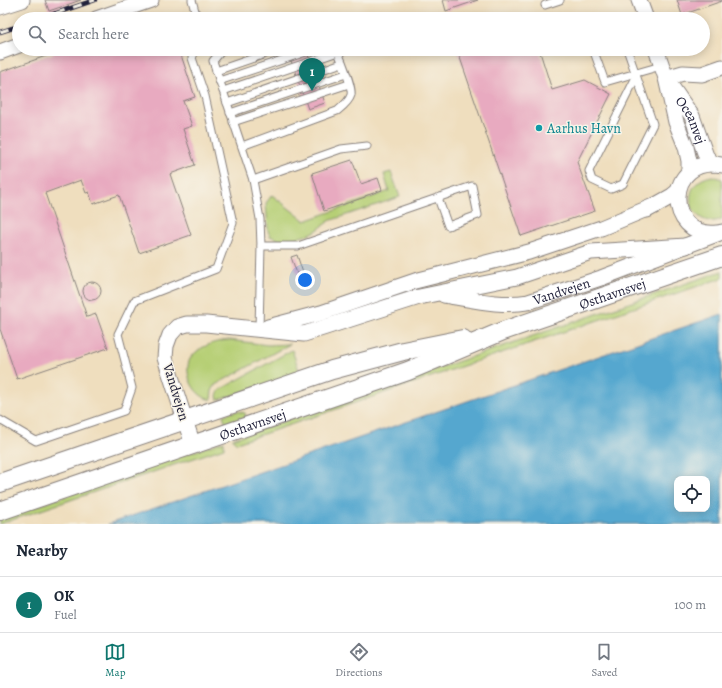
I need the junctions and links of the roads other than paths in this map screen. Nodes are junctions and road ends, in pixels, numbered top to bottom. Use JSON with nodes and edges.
{"nodes":[{"id":1,"x":22,"y":0,"type":"edge"},
{"id":2,"x":151,"y":0,"type":"edge"},
{"id":3,"x":192,"y":0,"type":"edge"},
{"id":4,"x":560,"y":0,"type":"edge"},
{"id":5,"x":639,"y":0,"type":"edge"},
{"id":6,"x":545,"y":5,"type":"dead end"},
{"id":7,"x":0,"y":7,"type":"edge"},
{"id":8,"x":116,"y":12,"type":"edge"},
{"id":9,"x":195,"y":12,"type":"edge"},
{"id":10,"x":643,"y":12,"type":"edge"},
{"id":11,"x":12,"y":48,"type":"edge"},
{"id":12,"x":0,"y":52,"type":"edge"},
{"id":13,"x":193,"y":56,"type":"edge"},
{"id":14,"x":217,"y":56,"type":"edge"},
{"id":15,"x":260,"y":56,"type":"edge"},
{"id":16,"x":294,"y":56,"type":"edge"},
{"id":17,"x":323,"y":56,"type":"edge"},
{"id":18,"x":339,"y":56,"type":"edge"},
{"id":19,"x":596,"y":56,"type":"edge"},
{"id":20,"x":628,"y":56,"type":"edge"},
{"id":21,"x":658,"y":56,"type":"edge"},
{"id":22,"x":342,"y":63,"type":"junction"},
{"id":23,"x":722,"y":67,"type":"edge"},
{"id":24,"x":216,"y":71,"type":"junction"},
{"id":25,"x":664,"y":72,"type":"junction"},
{"id":26,"x":346,"y":74,"type":"junction"},
{"id":27,"x":635,"y":75,"type":"junction"},
{"id":28,"x":219,"y":81,"type":"junction"},
{"id":29,"x":349,"y":84,"type":"junction"},
{"id":30,"x":223,"y":92,"type":"junction"},
{"id":31,"x":227,"y":103,"type":"junction"},
{"id":32,"x":230,"y":113,"type":"junction"},
{"id":33,"x":233,"y":122,"type":"junction"},
{"id":34,"x":242,"y":146,"type":"junction"},
{"id":35,"x":367,"y":146,"type":"dead end"},
{"id":36,"x":717,"y":165,"type":"edge"},
{"id":37,"x":689,"y":172,"type":"junction"},
{"id":38,"x":253,"y":180,"type":"junction"},
{"id":39,"x":678,"y":190,"type":"junction"},
{"id":40,"x":438,"y":198,"type":"junction"},
{"id":41,"x":722,"y":232,"type":"edge"},
{"id":42,"x":261,"y":246,"type":"junction"},
{"id":43,"x":686,"y":246,"type":"junction"},
{"id":44,"x":722,"y":256,"type":"edge"},
{"id":45,"x":431,"y":294,"type":"junction"},
{"id":46,"x":259,"y":329,"type":"junction"},
{"id":47,"x":503,"y":331,"type":"junction"},
{"id":48,"x":0,"y":420,"type":"edge"},
{"id":49,"x":185,"y":420,"type":"junction"},
{"id":50,"x":193,"y":445,"type":"junction"},
{"id":51,"x":0,"y":483,"type":"edge"},
{"id":52,"x":0,"y":510,"type":"edge"}],
"edges":[{"from":1,"to":7,"type":"street"},
{"from":2,"to":8,"type":"street"},
{"from":3,"to":9,"type":"lane"},
{"from":4,"to":6,"type":"lane"},
{"from":5,"to":10,"type":"street"},
{"from":11,"to":12,"type":"street"},
{"from":13,"to":48,"type":"lane"},
{"from":14,"to":24,"type":"lane"},
{"from":15,"to":24,"type":"lane"},
{"from":16,"to":28,"type":"lane"},
{"from":17,"to":30,"type":"lane"},
{"from":18,"to":22,"type":"lane"},
{"from":19,"to":27,"type":"lane"},
{"from":20,"to":27,"type":"lane"},
{"from":21,"to":25,"type":"street","name":"Oceanvej"},
{"from":22,"to":26,"type":"lane"},
{"from":22,"to":31,"type":"lane"},
{"from":23,"to":25,"type":"street","name":"Oceanvej"},
{"from":24,"to":28,"type":"lane"},
{"from":25,"to":27,"type":"lane"},
{"from":25,"to":36,"type":"street","name":"Oceanvej"},
{"from":25,"to":37,"type":"street","name":"Oceanvej"},
{"from":26,"to":29,"type":"lane"},
{"from":26,"to":32,"type":"lane"},
{"from":27,"to":27,"type":"lane"},
{"from":28,"to":30,"type":"lane"},
{"from":29,"to":33,"type":"lane"},
{"from":29,"to":34,"type":"lane"},
{"from":30,"to":31,"type":"lane"},
{"from":31,"to":32,"type":"lane"},
{"from":32,"to":33,"type":"lane"},
{"from":33,"to":34,"type":"lane"},
{"from":34,"to":38,"type":"lane"},
{"from":35,"to":38,"type":"lane"},
{"from":36,"to":37,"type":"street"},
{"from":37,"to":39,"type":"street"},
{"from":38,"to":42,"type":"lane"},
{"from":39,"to":41,"type":"street"},
{"from":39,"to":46,"type":"street","name":"Vandvejen"},
{"from":40,"to":40,"type":"lane"},
{"from":40,"to":42,"type":"lane"},
{"from":41,"to":43,"type":"street","name":"Vandvejen"},
{"from":42,"to":46,"type":"lane"},
{"from":43,"to":45,"type":"street","name":"Vandvejen"},
{"from":43,"to":45,"type":"street","name":"Vandvejen"},
{"from":44,"to":47,"type":"street","name":"Østhavnsvej"},
{"from":45,"to":46,"type":"street","name":"Vandvejen"},
{"from":46,"to":49,"type":"street","name":"Vandvejen"},
{"from":47,"to":49,"type":"street","name":"Østhavnsvej"},
{"from":47,"to":50,"type":"street","name":"Østhavnsvej"},
{"from":49,"to":50,"type":"street","name":"Vandvejen"},
{"from":49,"to":51,"type":"street","name":"Østhavnsvej"},
{"from":50,"to":52,"type":"street","name":"Østhavnsvej"}]}
